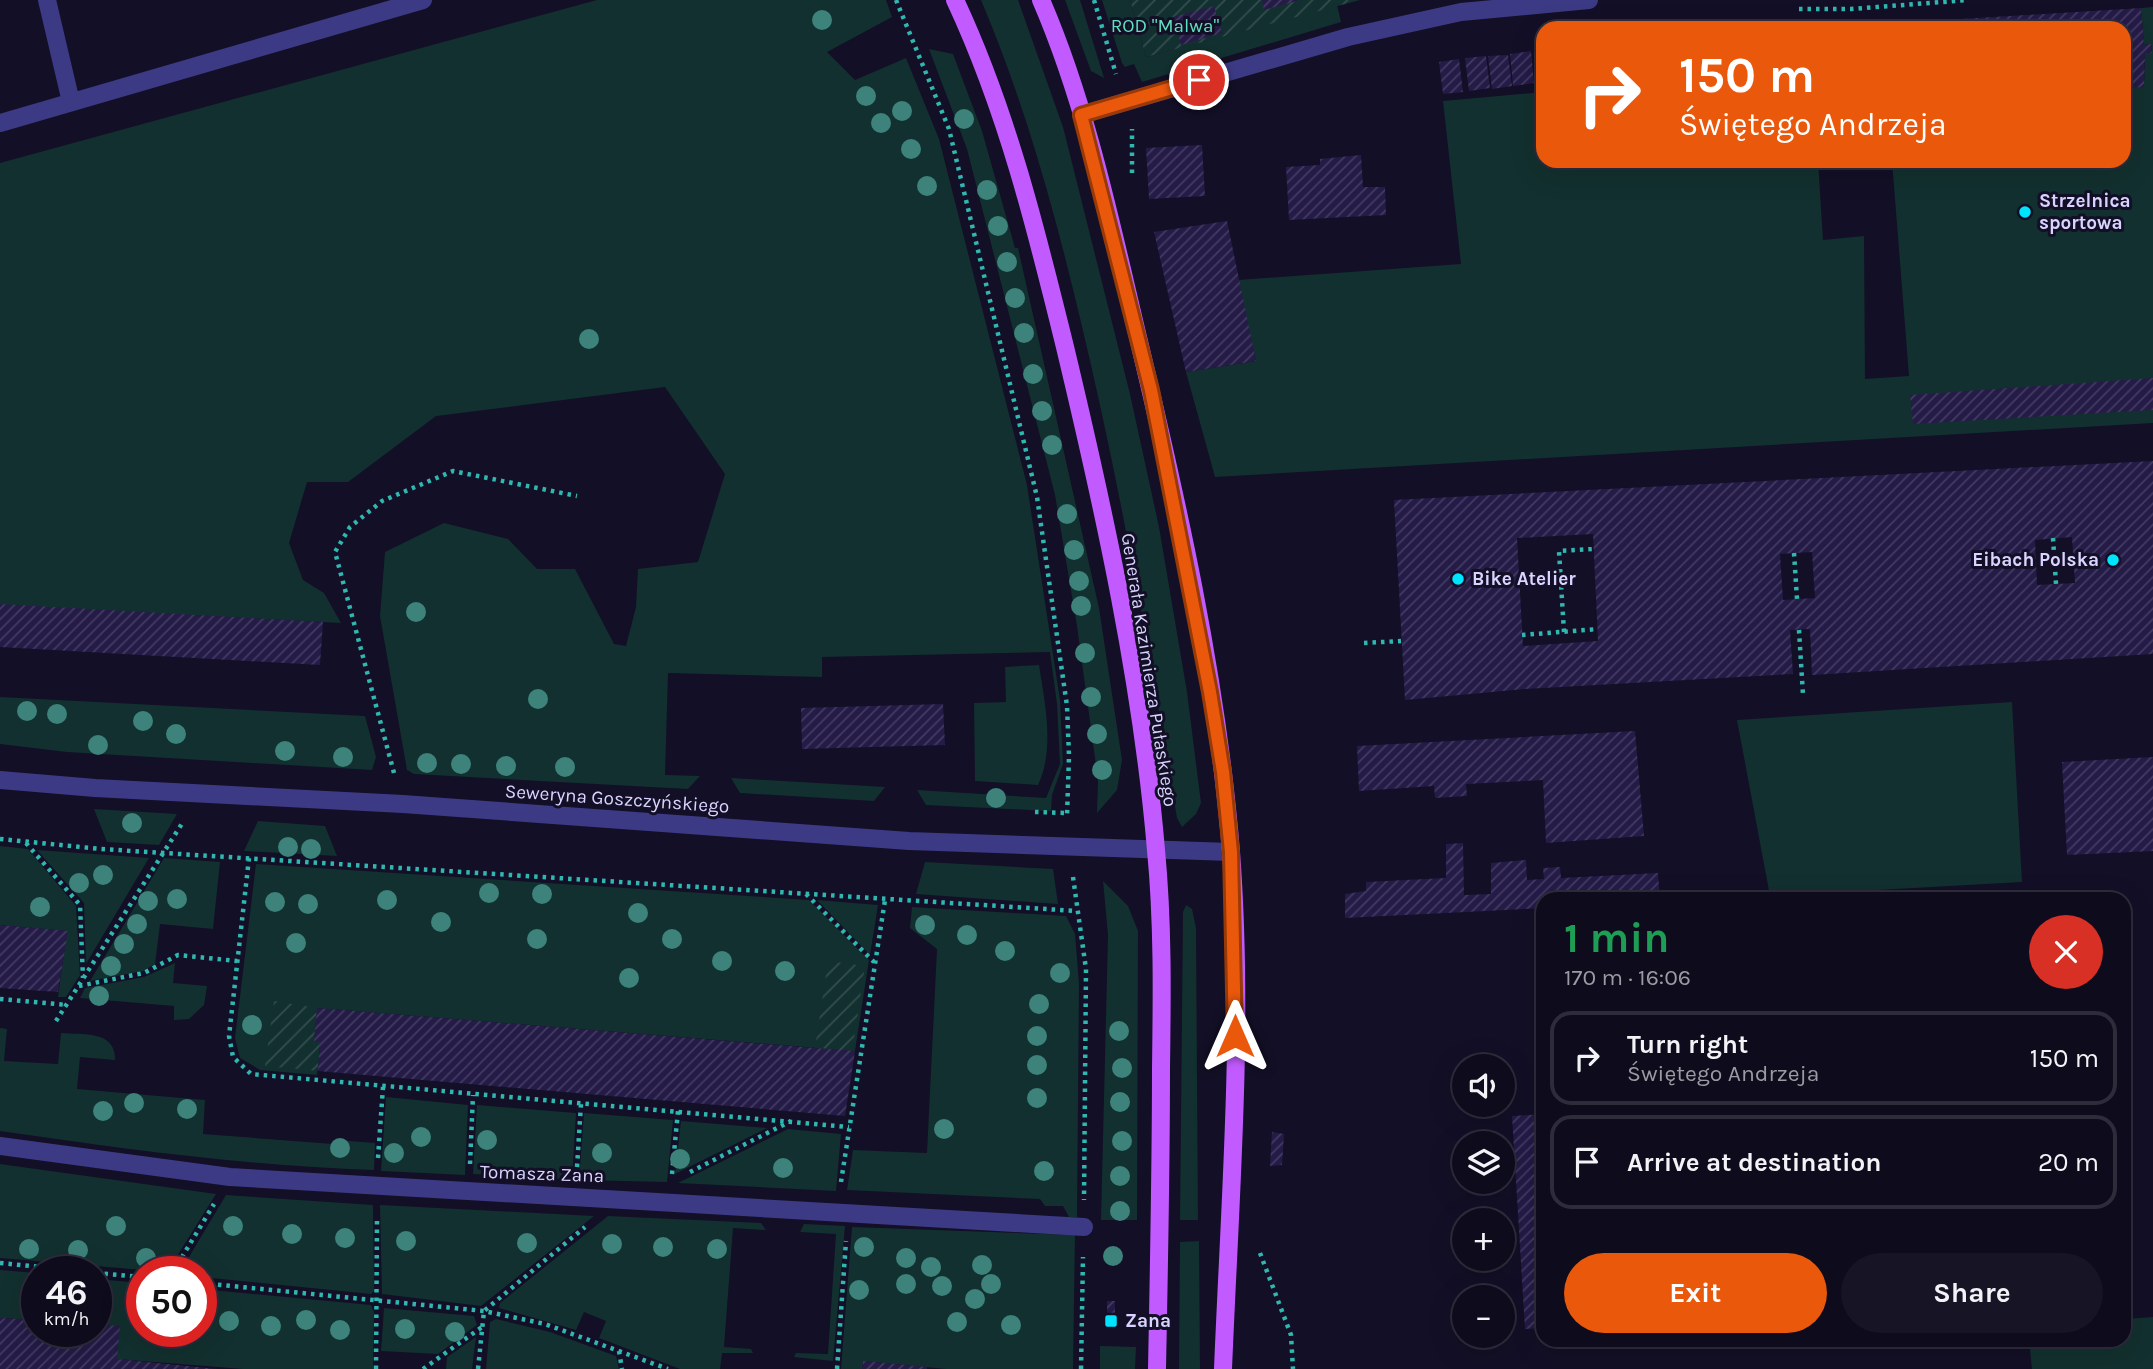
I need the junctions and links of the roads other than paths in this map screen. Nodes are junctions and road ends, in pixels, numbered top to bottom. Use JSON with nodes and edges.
{"nodes":[{"id":1,"x":47,"y":0,"type":"edge"},
{"id":2,"x":423,"y":0,"type":"edge"},
{"id":3,"x":955,"y":0,"type":"edge"},
{"id":4,"x":1041,"y":0,"type":"edge"},
{"id":5,"x":1589,"y":0,"type":"edge"},
{"id":6,"x":71,"y":102,"type":"junction"},
{"id":7,"x":1081,"y":115,"type":"junction"},
{"id":8,"x":0,"y":123,"type":"edge"},
{"id":9,"x":0,"y":780,"type":"edge"},
{"id":10,"x":1156,"y":849,"type":"junction"},
{"id":11,"x":1231,"y":852,"type":"junction"},
{"id":12,"x":0,"y":1146,"type":"edge"},
{"id":13,"x":1084,"y":1227,"type":"road end"},
{"id":14,"x":1157,"y":1369,"type":"edge"},
{"id":15,"x":1223,"y":1369,"type":"edge"}],
"edges":[{"from":1,"to":6,"type":"street"},
{"from":2,"to":6,"type":"street"},
{"from":3,"to":10,"type":"main road","name":"Generała Kazimierza Pułaskiego"},
{"from":4,"to":7,"type":"main road"},
{"from":5,"to":7,"type":"street"},
{"from":6,"to":8,"type":"street"},
{"from":7,"to":11,"type":"main road"},
{"from":9,"to":10,"type":"street","name":"Seweryna Goszczyńskiego"},
{"from":10,"to":11,"type":"street","name":"Seweryna Goszczyńskiego"},
{"from":10,"to":14,"type":"main road","name":"Generała Kazimierza Pułaskiego"},
{"from":11,"to":15,"type":"main road"},
{"from":12,"to":13,"type":"street","name":"Tomasza Zana"}]}
